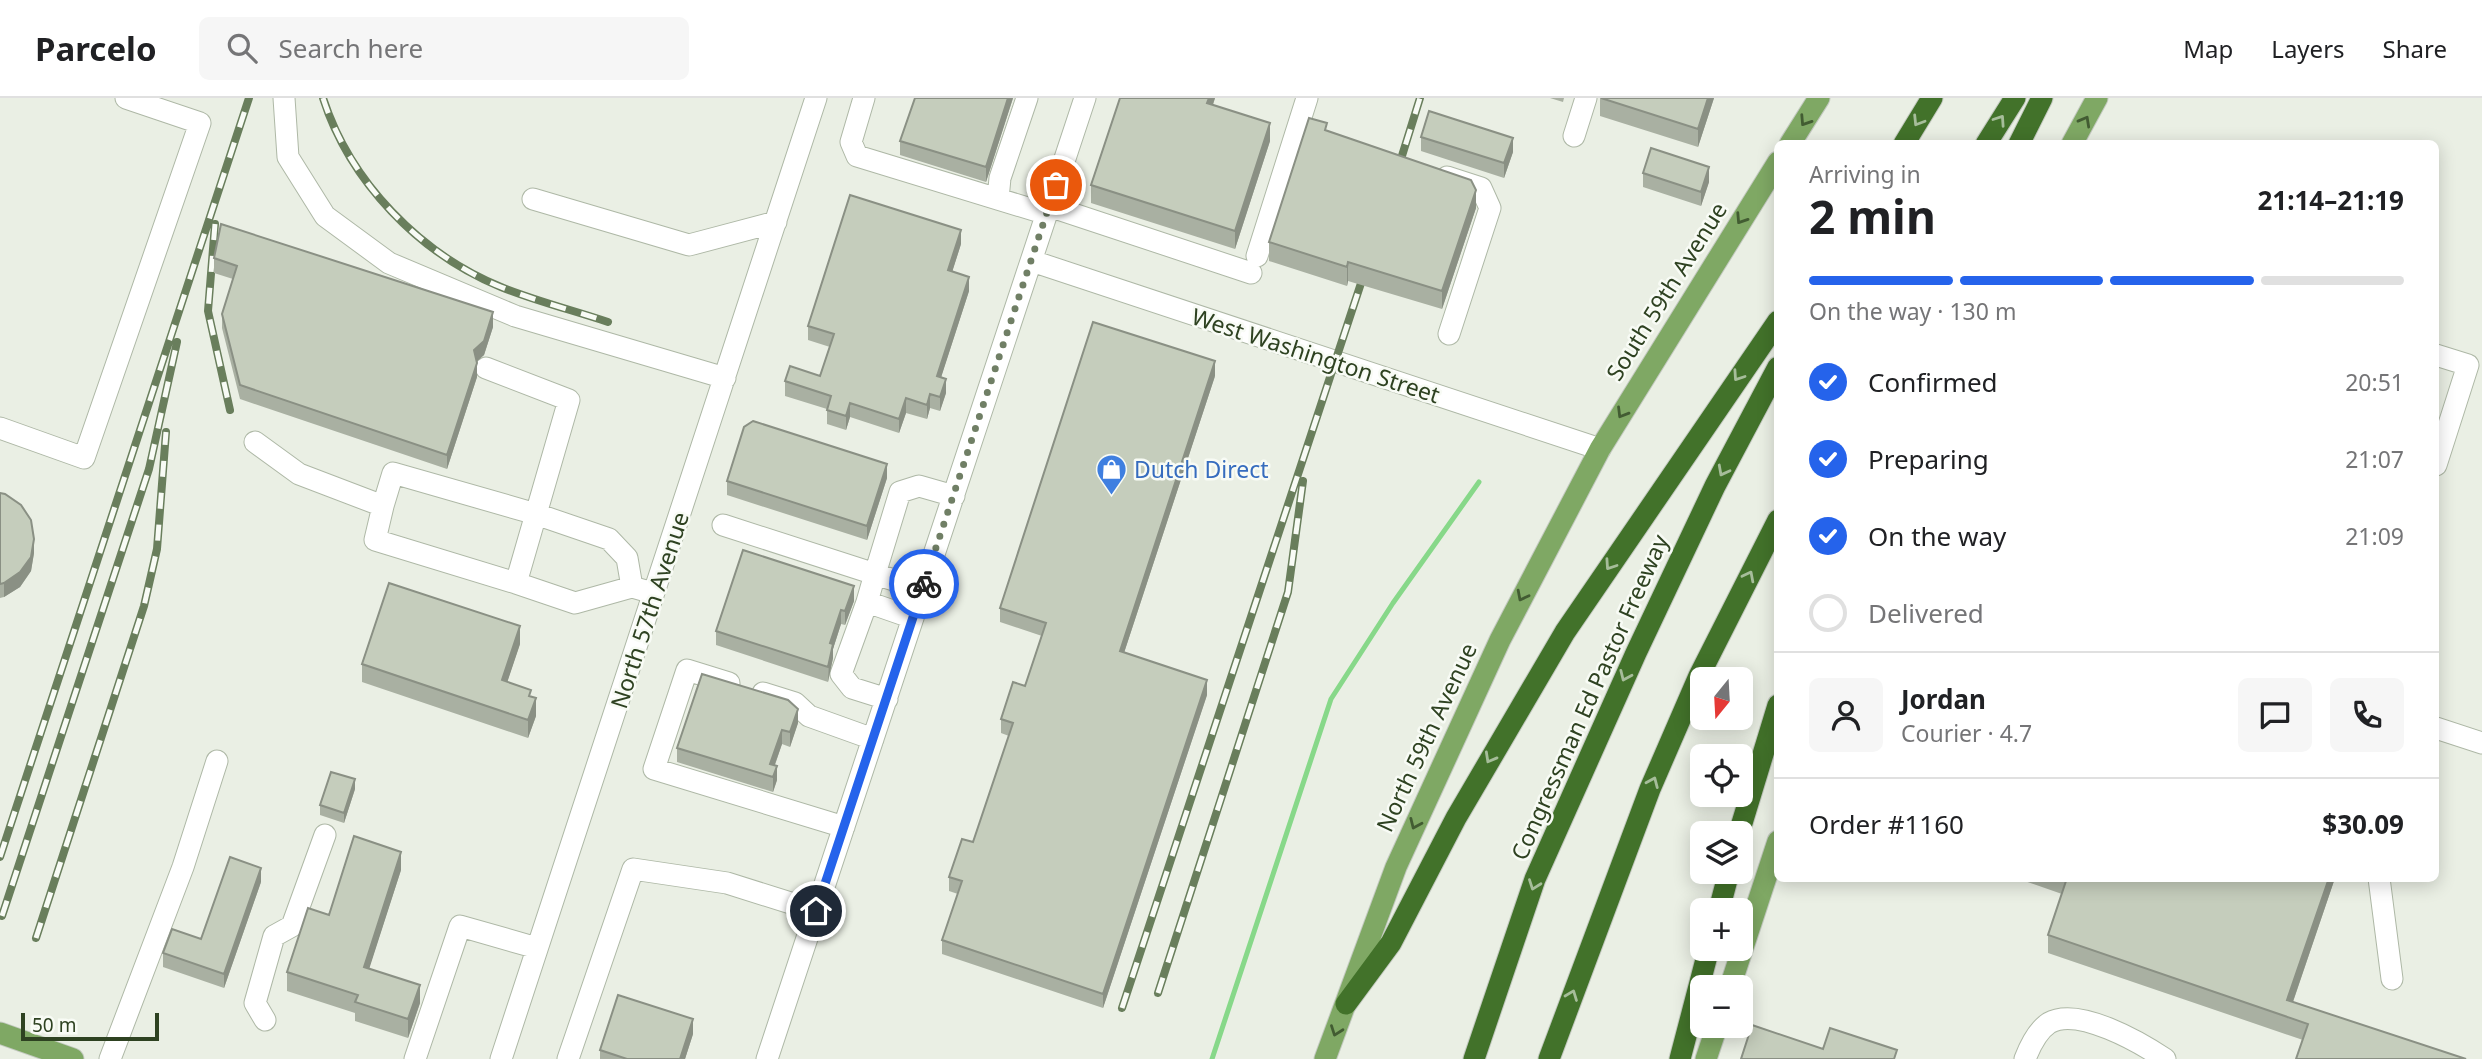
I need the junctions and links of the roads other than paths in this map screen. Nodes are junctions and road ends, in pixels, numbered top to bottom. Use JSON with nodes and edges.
{"nodes":[{"id":1,"x":126,"y":98,"type":"edge"},
{"id":2,"x":284,"y":98,"type":"edge"},
{"id":3,"x":816,"y":98,"type":"edge"},
{"id":4,"x":864,"y":98,"type":"edge"},
{"id":5,"x":1027,"y":98,"type":"edge"},
{"id":6,"x":1085,"y":98,"type":"edge"},
{"id":7,"x":1307,"y":98,"type":"edge"},
{"id":8,"x":1587,"y":98,"type":"edge"},
{"id":9,"x":1819,"y":98,"type":"edge"},
{"id":10,"x":1932,"y":98,"type":"edge"},
{"id":11,"x":2015,"y":98,"type":"edge"},
{"id":12,"x":2042,"y":98,"type":"edge"},
{"id":13,"x":2097,"y":98,"type":"edge"},
{"id":14,"x":1574,"y":136,"type":"dead end"},
{"id":15,"x":1793,"y":140,"type":"edge"},
{"id":16,"x":1906,"y":140,"type":"edge"},
{"id":17,"x":1989,"y":140,"type":"edge"},
{"id":18,"x":2021,"y":140,"type":"edge"},
{"id":19,"x":2074,"y":140,"type":"edge"},
{"id":20,"x":1774,"y":168,"type":"edge"},
{"id":21,"x":1423,"y":169,"type":"edge"},
{"id":22,"x":533,"y":199,"type":"dead end"},
{"id":23,"x":998,"y":199,"type":"junction"},
{"id":24,"x":1048,"y":210,"type":"junction"},
{"id":25,"x":776,"y":222,"type":"junction"},
{"id":26,"x":1032,"y":261,"type":"junction"},
{"id":27,"x":1774,"y":327,"type":"edge"},
{"id":28,"x":1449,"y":334,"type":"dead end"},
{"id":29,"x":2439,"y":356,"type":"edge"},
{"id":30,"x":486,"y":368,"type":"dead end"},
{"id":31,"x":1774,"y":375,"type":"edge"},
{"id":32,"x":724,"y":378,"type":"junction"},
{"id":33,"x":0,"y":428,"type":"edge"},
{"id":34,"x":255,"y":442,"type":"dead end"},
{"id":35,"x":1600,"y":449,"type":"junction"},
{"id":36,"x":2439,"y":456,"type":"edge"},
{"id":37,"x":954,"y":496,"type":"junction"},
{"id":38,"x":383,"y":506,"type":"junction"},
{"id":39,"x":536,"y":514,"type":"junction"},
{"id":40,"x":723,"y":524,"type":"dead end"},
{"id":41,"x":1774,"y":528,"type":"edge"},
{"id":42,"x":875,"y":574,"type":"junction"},
{"id":43,"x":516,"y":583,"type":"junction"},
{"id":44,"x":632,"y":587,"type":"junction"},
{"id":45,"x":922,"y":589,"type":"junction"},
{"id":46,"x":655,"y":594,"type":"junction"},
{"id":47,"x":867,"y":602,"type":"junction"},
{"id":48,"x":913,"y":618,"type":"junction"},
{"id":49,"x":887,"y":699,"type":"junction"},
{"id":50,"x":1774,"y":718,"type":"edge"},
{"id":51,"x":2439,"y":728,"type":"edge"},
{"id":52,"x":873,"y":739,"type":"junction"},
{"id":53,"x":2482,"y":743,"type":"edge"},
{"id":54,"x":217,"y":761,"type":"dead end"},
{"id":55,"x":1743,"y":821,"type":"edge"},
{"id":56,"x":844,"y":827,"type":"junction"},
{"id":57,"x":325,"y":835,"type":"dead end"},
{"id":58,"x":1774,"y":855,"type":"edge"},
{"id":59,"x":2380,"y":882,"type":"edge"},
{"id":60,"x":816,"y":911,"type":"junction"},
{"id":61,"x":537,"y":948,"type":"junction"},
{"id":62,"x":1706,"y":961,"type":"edge"},
{"id":63,"x":1734,"y":975,"type":"edge"},
{"id":64,"x":2392,"y":979,"type":"dead end"},
{"id":65,"x":1346,"y":1004,"type":"junction"},
{"id":66,"x":265,"y":1020,"type":"dead end"},
{"id":67,"x":0,"y":1033,"type":"edge"},
{"id":68,"x":1713,"y":1038,"type":"edge"},
{"id":69,"x":73,"y":1059,"type":"edge"},
{"id":70,"x":110,"y":1059,"type":"edge"},
{"id":71,"x":415,"y":1059,"type":"edge"},
{"id":72,"x":501,"y":1059,"type":"edge"},
{"id":73,"x":568,"y":1059,"type":"edge"},
{"id":74,"x":767,"y":1059,"type":"edge"},
{"id":75,"x":1325,"y":1059,"type":"edge"},
{"id":76,"x":1475,"y":1059,"type":"edge"},
{"id":77,"x":1549,"y":1059,"type":"edge"},
{"id":78,"x":1680,"y":1059,"type":"edge"},
{"id":79,"x":1706,"y":1059,"type":"edge"},
{"id":80,"x":2025,"y":1059,"type":"edge"},
{"id":81,"x":2165,"y":1059,"type":"edge"}],
"edges":[{"from":1,"to":33,"type":"street"},
{"from":2,"to":32,"type":"street"},
{"from":3,"to":25,"type":"street","name":"North 57th Avenue"},
{"from":4,"to":23,"type":"street"},
{"from":5,"to":23,"type":"street"},
{"from":6,"to":24,"type":"street"},
{"from":7,"to":24,"type":"street"},
{"from":8,"to":14,"type":"street"},
{"from":9,"to":15,"type":"main road","one_way":true},
{"from":10,"to":16,"type":"highway","one_way":true},
{"from":17,"to":11,"type":"highway","one_way":true},
{"from":12,"to":18,"type":"highway"},
{"from":19,"to":13,"type":"main road","one_way":true},
{"from":20,"to":35,"type":"main road","name":"South 59th Avenue","one_way":true},
{"from":21,"to":28,"type":"street"},
{"from":22,"to":25,"type":"street"},
{"from":23,"to":24,"type":"street"},
{"from":24,"to":26,"type":"street"},
{"from":25,"to":32,"type":"street","name":"North 57th Avenue"},
{"from":26,"to":35,"type":"street","name":"West Washington Street"},
{"from":26,"to":37,"type":"street"},
{"from":27,"to":65,"type":"highway","one_way":true},
{"from":29,"to":36,"type":"street"},
{"from":30,"to":39,"type":"street"},
{"from":31,"to":76,"type":"highway","name":"Congressman Ed Pastor Freeway","one_way":true},
{"from":32,"to":46,"type":"street","name":"North 57th Avenue"},
{"from":34,"to":38,"type":"street"},
{"from":35,"to":65,"type":"main road","name":"North 59th Avenue","one_way":true},
{"from":37,"to":42,"type":"street"},
{"from":37,"to":45,"type":"street"},
{"from":38,"to":39,"type":"street"},
{"from":38,"to":43,"type":"street"},
{"from":39,"to":43,"type":"street"},
{"from":39,"to":44,"type":"street"},
{"from":40,"to":42,"type":"street"},
{"from":77,"to":41,"type":"highway","one_way":true},
{"from":42,"to":45,"type":"street"},
{"from":42,"to":47,"type":"street"},
{"from":43,"to":44,"type":"street"},
{"from":44,"to":46,"type":"street"},
{"from":45,"to":48,"type":"street"},
{"from":46,"to":61,"type":"street","name":"North 57th Avenue"},
{"from":47,"to":48,"type":"street"},
{"from":47,"to":49,"type":"street"},
{"from":48,"to":49,"type":"street"},
{"from":49,"to":52,"type":"street"},
{"from":50,"to":55,"type":"highway"},
{"from":51,"to":53,"type":"street"},
{"from":52,"to":56,"type":"street"},
{"from":52,"to":56,"type":"street"},
{"from":54,"to":70,"type":"street"},
{"from":56,"to":60,"type":"street"},
{"from":57,"to":66,"type":"street"},
{"from":58,"to":63,"type":"main road"},
{"from":59,"to":64,"type":"street"},
{"from":60,"to":73,"type":"street"},
{"from":60,"to":74,"type":"street"},
{"from":61,"to":71,"type":"street"},
{"from":61,"to":72,"type":"street","name":"North 57th Avenue"},
{"from":62,"to":78,"type":"highway"},
{"from":65,"to":75,"type":"main road","name":"North 59th Avenue","one_way":true},
{"from":67,"to":69,"type":"main road"},
{"from":68,"to":79,"type":"main road"},
{"from":80,"to":81,"type":"street"}]}
